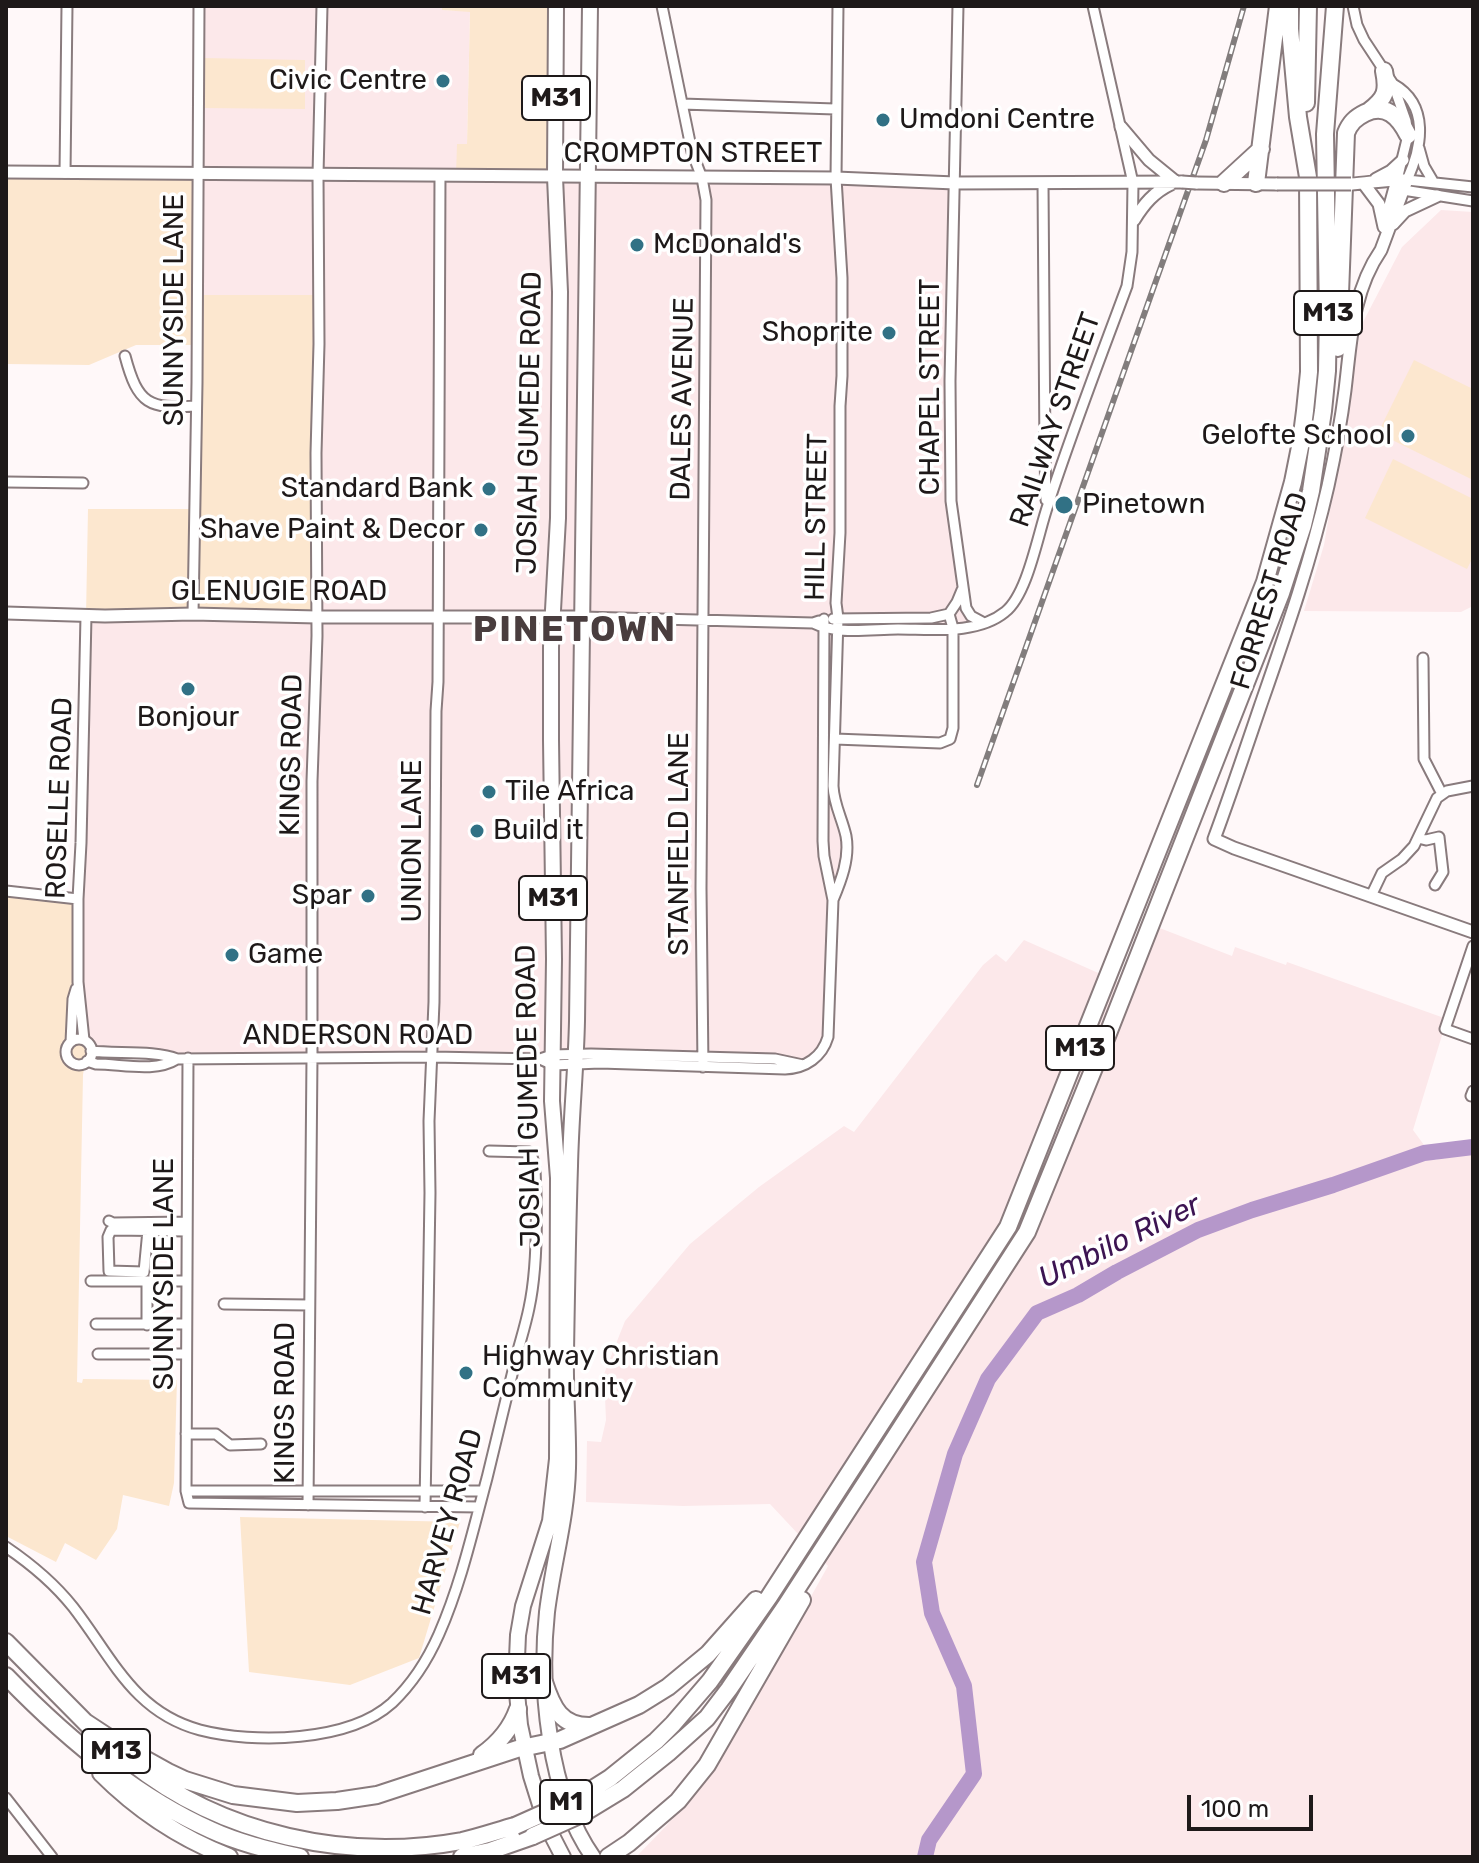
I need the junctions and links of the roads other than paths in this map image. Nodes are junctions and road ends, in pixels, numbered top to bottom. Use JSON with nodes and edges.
{"nodes":[{"id":1,"x":67,"y":6,"type":"edge"},
{"id":2,"x":199,"y":6,"type":"edge"},
{"id":3,"x":322,"y":6,"type":"edge"},
{"id":4,"x":556,"y":6,"type":"edge"},
{"id":5,"x":590,"y":6,"type":"edge"},
{"id":6,"x":662,"y":6,"type":"edge"},
{"id":7,"x":838,"y":6,"type":"edge"},
{"id":8,"x":958,"y":6,"type":"edge"},
{"id":9,"x":1093,"y":6,"type":"edge"},
{"id":10,"x":1278,"y":6,"type":"edge"},
{"id":11,"x":1290,"y":6,"type":"edge"},
{"id":12,"x":1308,"y":6,"type":"edge"},
{"id":13,"x":1327,"y":6,"type":"edge"},
{"id":14,"x":1335,"y":6,"type":"edge"},
{"id":15,"x":1353,"y":6,"type":"edge"},
{"id":16,"x":1388,"y":77,"type":"junction"},
{"id":17,"x":682,"y":104,"type":"junction"},
{"id":18,"x":835,"y":109,"type":"junction"},
{"id":19,"x":1369,"y":111,"type":"junction"},
{"id":20,"x":1121,"y":127,"type":"junction"},
{"id":21,"x":1325,"y":134,"type":"junction"},
{"id":22,"x":1413,"y":140,"type":"junction"},
{"id":23,"x":1261,"y":149,"type":"junction"},
{"id":24,"x":1403,"y":160,"type":"junction"},
{"id":25,"x":6,"y":172,"type":"edge"},
{"id":26,"x":65,"y":173,"type":"junction"},
{"id":27,"x":198,"y":174,"type":"junction"},
{"id":28,"x":318,"y":175,"type":"junction"},
{"id":29,"x":440,"y":175,"type":"junction"},
{"id":30,"x":555,"y":177,"type":"junction"},
{"id":31,"x":587,"y":177,"type":"junction"},
{"id":32,"x":1308,"y":177,"type":"junction"},
{"id":33,"x":702,"y":178,"type":"junction"},
{"id":34,"x":836,"y":178,"type":"junction"},
{"id":35,"x":1179,"y":182,"type":"junction"},
{"id":36,"x":955,"y":183,"type":"junction"},
{"id":37,"x":1043,"y":183,"type":"junction"},
{"id":38,"x":1133,"y":183,"type":"junction"},
{"id":39,"x":1219,"y":183,"type":"junction"},
{"id":40,"x":1256,"y":183,"type":"junction"},
{"id":41,"x":1434,"y":183,"type":"junction"},
{"id":42,"x":1364,"y":184,"type":"junction"},
{"id":43,"x":1400,"y":185,"type":"junction"},
{"id":44,"x":1473,"y":187,"type":"edge"},
{"id":45,"x":1437,"y":196,"type":"junction"},
{"id":46,"x":1473,"y":201,"type":"edge"},
{"id":47,"x":1134,"y":220,"type":"junction"},
{"id":48,"x":1387,"y":227,"type":"junction"},
{"id":49,"x":125,"y":356,"type":"dead end"},
{"id":50,"x":196,"y":406,"type":"junction"},
{"id":51,"x":6,"y":482,"type":"edge"},
{"id":52,"x":83,"y":483,"type":"dead end"},
{"id":53,"x":1311,"y":491,"type":"junction"},
{"id":54,"x":1047,"y":507,"type":"junction"},
{"id":55,"x":962,"y":590,"type":"junction"},
{"id":56,"x":6,"y":613,"type":"edge"},
{"id":57,"x":193,"y":614,"type":"junction"},
{"id":58,"x":949,"y":614,"type":"junction"},
{"id":59,"x":86,"y":616,"type":"junction"},
{"id":60,"x":317,"y":617,"type":"junction"},
{"id":61,"x":439,"y":617,"type":"junction"},
{"id":62,"x":552,"y":617,"type":"junction"},
{"id":63,"x":582,"y":617,"type":"junction"},
{"id":64,"x":703,"y":620,"type":"junction"},
{"id":65,"x":838,"y":623,"type":"junction"},
{"id":66,"x":984,"y":623,"type":"junction"},
{"id":67,"x":824,"y":624,"type":"junction"},
{"id":68,"x":953,"y":628,"type":"junction"},
{"id":69,"x":1423,"y":658,"type":"dead end"},
{"id":70,"x":835,"y":739,"type":"junction"},
{"id":71,"x":1473,"y":786,"type":"edge"},
{"id":72,"x":1442,"y":794,"type":"junction"},
{"id":73,"x":1222,"y":816,"type":"junction"},
{"id":74,"x":1418,"y":838,"type":"junction"},
{"id":75,"x":1234,"y":848,"type":"junction"},
{"id":76,"x":846,"y":855,"type":"junction"},
{"id":77,"x":824,"y":856,"type":"junction"},
{"id":78,"x":1435,"y":885,"type":"dead end"},
{"id":79,"x":6,"y":891,"type":"edge"},
{"id":80,"x":1371,"y":896,"type":"junction"},
{"id":81,"x":78,"y":899,"type":"junction"},
{"id":82,"x":833,"y":900,"type":"junction"},
{"id":83,"x":1473,"y":932,"type":"edge"},
{"id":84,"x":1473,"y":946,"type":"edge"},
{"id":85,"x":78,"y":982,"type":"junction"},
{"id":86,"x":1473,"y":1039,"type":"edge"},
{"id":87,"x":84,"y":1040,"type":"junction"},
{"id":88,"x":71,"y":1042,"type":"junction"},
{"id":89,"x":89,"y":1056,"type":"junction"},
{"id":90,"x":312,"y":1057,"type":"junction"},
{"id":91,"x":432,"y":1057,"type":"junction"},
{"id":92,"x":183,"y":1058,"type":"junction"},
{"id":93,"x":576,"y":1059,"type":"junction"},
{"id":94,"x":548,"y":1060,"type":"junction"},
{"id":95,"x":704,"y":1062,"type":"junction"},
{"id":96,"x":803,"y":1065,"type":"joint"},
{"id":97,"x":489,"y":1151,"type":"dead end"},
{"id":98,"x":109,"y":1221,"type":"dead end"},
{"id":99,"x":187,"y":1226,"type":"junction"},
{"id":100,"x":148,"y":1230,"type":"junction"},
{"id":101,"x":91,"y":1281,"type":"dead end"},
{"id":102,"x":147,"y":1281,"type":"junction"},
{"id":103,"x":187,"y":1281,"type":"junction"},
{"id":104,"x":224,"y":1304,"type":"dead end"},
{"id":105,"x":309,"y":1305,"type":"junction"},
{"id":106,"x":96,"y":1324,"type":"dead end"},
{"id":107,"x":186,"y":1324,"type":"junction"},
{"id":108,"x":147,"y":1325,"type":"junction"},
{"id":109,"x":98,"y":1354,"type":"dead end"},
{"id":110,"x":186,"y":1354,"type":"junction"},
{"id":111,"x":894,"y":1404,"type":"junction"},
{"id":112,"x":186,"y":1434,"type":"junction"},
{"id":113,"x":261,"y":1444,"type":"dead end"},
{"id":114,"x":879,"y":1462,"type":"junction"},
{"id":115,"x":186,"y":1491,"type":"junction"},
{"id":116,"x":308,"y":1491,"type":"junction"},
{"id":117,"x":426,"y":1491,"type":"junction"},
{"id":118,"x":483,"y":1491,"type":"junction"},
{"id":119,"x":308,"y":1505,"type":"junction"},
{"id":120,"x":425,"y":1507,"type":"junction"},
{"id":121,"x":479,"y":1507,"type":"junction"},
{"id":122,"x":6,"y":1547,"type":"edge"},
{"id":123,"x":6,"y":1642,"type":"edge"},
{"id":124,"x":6,"y":1676,"type":"edge"},
{"id":125,"x":544,"y":1682,"type":"junction"},
{"id":126,"x":34,"y":1705,"type":"junction"},
{"id":127,"x":518,"y":1709,"type":"junction"},
{"id":128,"x":85,"y":1722,"type":"junction"},
{"id":129,"x":591,"y":1726,"type":"junction"},
{"id":130,"x":551,"y":1743,"type":"junction"},
{"id":131,"x":524,"y":1747,"type":"junction"},
{"id":132,"x":459,"y":1767,"type":"junction"},
{"id":133,"x":6,"y":1798,"type":"edge"},
{"id":134,"x":629,"y":1843,"type":"junction"},
{"id":135,"x":52,"y":1857,"type":"edge"},
{"id":136,"x":229,"y":1857,"type":"edge"},
{"id":137,"x":300,"y":1857,"type":"edge"},
{"id":138,"x":462,"y":1857,"type":"edge"},
{"id":139,"x":563,"y":1857,"type":"edge"},
{"id":140,"x":593,"y":1857,"type":"edge"},
{"id":141,"x":608,"y":1857,"type":"edge"},
{"id":142,"x":618,"y":1857,"type":"edge"}],
"edges":[{"from":1,"to":26,"type":"street"},
{"from":2,"to":27,"type":"street","name":"SUNNYSIDE LANE"},
{"from":3,"to":28,"type":"street","name":"KINGS ROAD"},
{"from":4,"to":30,"type":"main road","name":"JOSIAH GUMEDE ROAD","number":"M31"},
{"from":5,"to":31,"type":"main road","name":"JOSIAH GUMEDE ROAD","number":"M31"},
{"from":6,"to":17,"type":"street","name":"DALES AVENUE"},
{"from":7,"to":18,"type":"street","name":"HILL STREET"},
{"from":8,"to":36,"type":"street","name":"CHAPEL STREET"},
{"from":9,"to":20,"type":"street","name":"RAILWAY STREET"},
{"from":10,"to":23,"type":"highway"},
{"from":11,"to":32,"type":"highway"},
{"from":12,"to":32,"type":"highway","number":"M13"},
{"from":13,"to":21,"type":"highway","number":"M13"},
{"from":14,"to":21,"type":"highway"},
{"from":15,"to":16,"type":"street"},
{"from":16,"to":19,"type":"highway"},
{"from":16,"to":22,"type":"street"},
{"from":17,"to":18,"type":"street"},
{"from":17,"to":33,"type":"street","name":"DALES AVENUE"},
{"from":18,"to":34,"type":"street","name":"HILL STREET"},
{"from":19,"to":22,"type":"highway"},
{"from":19,"to":53,"type":"highway"},
{"from":20,"to":35,"type":"street"},
{"from":20,"to":38,"type":"street","name":"RAILWAY STREET"},
{"from":21,"to":53,"type":"highway","number":"M13"},
{"from":22,"to":24,"type":"street"},
{"from":22,"to":41,"type":"street"},
{"from":22,"to":43,"type":"street"},
{"from":23,"to":39,"type":"highway"},
{"from":23,"to":40,"type":"highway"},
{"from":24,"to":42,"type":"street"},
{"from":24,"to":43,"type":"street"},
{"from":25,"to":26,"type":"street","name":"CROMPTON STREET"},
{"from":26,"to":27,"type":"street","name":"CROMPTON STREET"},
{"from":27,"to":28,"type":"street","name":"CROMPTON STREET"},
{"from":27,"to":50,"type":"street","name":"SUNNYSIDE LANE"},
{"from":28,"to":29,"type":"street","name":"CROMPTON STREET"},
{"from":28,"to":60,"type":"street","name":"KINGS ROAD"},
{"from":29,"to":30,"type":"street","name":"CROMPTON STREET"},
{"from":29,"to":61,"type":"street","name":"UNION LANE"},
{"from":30,"to":31,"type":"street","name":"CROMPTON STREET"},
{"from":30,"to":62,"type":"main road","name":"JOSIAH GUMEDE ROAD","number":"M31"},
{"from":31,"to":33,"type":"street","name":"CROMPTON STREET"},
{"from":31,"to":63,"type":"main road","name":"JOSIAH GUMEDE ROAD","number":"M31"},
{"from":32,"to":111,"type":"highway","number":"M13"},
{"from":33,"to":34,"type":"street","name":"CROMPTON STREET"},
{"from":33,"to":64,"type":"street","name":"DALES AVENUE"},
{"from":34,"to":36,"type":"street","name":"CROMPTON STREET"},
{"from":34,"to":65,"type":"street","name":"HILL STREET"},
{"from":35,"to":38,"type":"street","name":"CROMPTON STREET"},
{"from":35,"to":39,"type":"street","name":"CROMPTON STREET","bridge":true},
{"from":35,"to":47,"type":"street"},
{"from":36,"to":37,"type":"street","name":"CROMPTON STREET"},
{"from":36,"to":55,"type":"street","name":"CHAPEL STREET"},
{"from":37,"to":38,"type":"street","name":"CROMPTON STREET"},
{"from":37,"to":54,"type":"street"},
{"from":38,"to":47,"type":"street","name":"RAILWAY STREET"},
{"from":39,"to":40,"type":"street","name":"CROMPTON STREET"},
{"from":40,"to":42,"type":"street","name":"CROMPTON STREET","bridge":true},
{"from":41,"to":43,"type":"street"},
{"from":41,"to":44,"type":"street"},
{"from":42,"to":43,"type":"street","name":"CROMPTON STREET"},
{"from":42,"to":48,"type":"street"},
{"from":43,"to":45,"type":"street"},
{"from":43,"to":48,"type":"street","name":"FORREST ROAD"},
{"from":45,"to":46,"type":"street"},
{"from":45,"to":48,"type":"street"},
{"from":47,"to":54,"type":"street","name":"RAILWAY STREET"},
{"from":48,"to":73,"type":"street","name":"FORREST ROAD"},
{"from":49,"to":50,"type":"street"},
{"from":50,"to":57,"type":"street","name":"SUNNYSIDE LANE"},
{"from":51,"to":52,"type":"street"},
{"from":53,"to":114,"type":"highway","number":"M13"},
{"from":54,"to":66,"type":"street","name":"RAILWAY STREET"},
{"from":55,"to":58,"type":"street"},
{"from":55,"to":66,"type":"street","name":"CHAPEL STREET"},
{"from":56,"to":59,"type":"street","name":"GLENUGIE ROAD"},
{"from":57,"to":59,"type":"street","name":"GLENUGIE ROAD"},
{"from":57,"to":60,"type":"street","name":"GLENUGIE ROAD"},
{"from":58,"to":65,"type":"street"},
{"from":58,"to":68,"type":"street"},
{"from":59,"to":81,"type":"street","name":"ROSELLE ROAD"},
{"from":60,"to":61,"type":"street","name":"GLENUGIE ROAD"},
{"from":60,"to":90,"type":"street","name":"KINGS ROAD"},
{"from":61,"to":62,"type":"street","name":"GLENUGIE ROAD"},
{"from":61,"to":91,"type":"street","name":"UNION LANE"},
{"from":62,"to":63,"type":"street","name":"GLENUGIE ROAD"},
{"from":62,"to":94,"type":"main road","name":"JOSIAH GUMEDE ROAD","number":"M31"},
{"from":63,"to":64,"type":"street"},
{"from":63,"to":93,"type":"main road","name":"JOSIAH GUMEDE ROAD","number":"M31"},
{"from":64,"to":67,"type":"street"},
{"from":64,"to":95,"type":"street","name":"STANFIELD LANE"},
{"from":65,"to":67,"type":"street"},
{"from":65,"to":68,"type":"street","name":"RAILWAY STREET"},
{"from":65,"to":70,"type":"street","name":"HILL STREET"},
{"from":66,"to":68,"type":"street","name":"RAILWAY STREET"},
{"from":67,"to":77,"type":"street","name":"HILL STREET"},
{"from":68,"to":70,"type":"street"},
{"from":69,"to":72,"type":"street"},
{"from":70,"to":76,"type":"street","name":"HILL STREET"},
{"from":71,"to":72,"type":"street"},
{"from":72,"to":74,"type":"street"},
{"from":73,"to":75,"type":"street"},
{"from":73,"to":75,"type":"street","name":"FORREST ROAD"},
{"from":74,"to":78,"type":"street"},
{"from":74,"to":80,"type":"street"},
{"from":75,"to":80,"type":"street"},
{"from":76,"to":77,"type":"street"},
{"from":76,"to":82,"type":"street","name":"HILL STREET"},
{"from":77,"to":82,"type":"street","name":"HILL STREET"},
{"from":79,"to":81,"type":"street"},
{"from":80,"to":83,"type":"street"},
{"from":81,"to":85,"type":"street","name":"ROSELLE ROAD"},
{"from":82,"to":96,"type":"street","name":"HILL STREET"},
{"from":84,"to":86,"type":"street"},
{"from":85,"to":87,"type":"street","name":"ROSELLE ROAD"},
{"from":85,"to":88,"type":"street","name":"ROSELLE ROAD"},
{"from":87,"to":88,"type":"street"},
{"from":87,"to":89,"type":"street"},
{"from":88,"to":89,"type":"street"},
{"from":89,"to":92,"type":"street","name":"ANDERSON ROAD"},
{"from":90,"to":91,"type":"street","name":"ANDERSON ROAD"},
{"from":90,"to":92,"type":"street","name":"ANDERSON ROAD"},
{"from":90,"to":105,"type":"street","name":"KINGS ROAD"},
{"from":91,"to":94,"type":"street","name":"ANDERSON ROAD"},
{"from":91,"to":117,"type":"street","name":"UNION LANE"},
{"from":92,"to":99,"type":"street","name":"SUNNYSIDE LANE"},
{"from":93,"to":94,"type":"street","name":"ANDERSON ROAD"},
{"from":93,"to":95,"type":"street","name":"ANDERSON ROAD"},
{"from":93,"to":125,"type":"main road","name":"JOSIAH GUMEDE ROAD","number":"M31"},
{"from":94,"to":127,"type":"main road","name":"JOSIAH GUMEDE ROAD","number":"M31"},
{"from":95,"to":96,"type":"street","name":"ANDERSON ROAD"},
{"from":97,"to":118,"type":"street","name":"HARVEY ROAD"},
{"from":98,"to":99,"type":"street"},
{"from":99,"to":100,"type":"street"},
{"from":99,"to":103,"type":"street","name":"SUNNYSIDE LANE"},
{"from":100,"to":100,"type":"street"},
{"from":101,"to":102,"type":"street"},
{"from":102,"to":103,"type":"street"},
{"from":102,"to":108,"type":"street"},
{"from":103,"to":107,"type":"street","name":"SUNNYSIDE LANE"},
{"from":104,"to":105,"type":"street"},
{"from":105,"to":116,"type":"street","name":"KINGS ROAD"},
{"from":106,"to":108,"type":"street"},
{"from":107,"to":108,"type":"street"},
{"from":107,"to":110,"type":"street","name":"SUNNYSIDE LANE"},
{"from":109,"to":110,"type":"street"},
{"from":110,"to":112,"type":"street","name":"SUNNYSIDE LANE"},
{"from":111,"to":128,"type":"highway","number":"M13","bridge":true},
{"from":111,"to":129,"type":"highway"},
{"from":112,"to":113,"type":"street"},
{"from":112,"to":115,"type":"street","name":"SUNNYSIDE LANE"},
{"from":114,"to":134,"type":"highway"},
{"from":114,"to":138,"type":"highway","number":"M13","bridge":true},
{"from":115,"to":116,"type":"street"},
{"from":115,"to":119,"type":"street","name":"SUNNYSIDE LANE"},
{"from":116,"to":117,"type":"street"},
{"from":116,"to":119,"type":"street","name":"KINGS ROAD"},
{"from":117,"to":118,"type":"street"},
{"from":117,"to":120,"type":"street","name":"UNION LANE"},
{"from":118,"to":121,"type":"street","name":"HARVEY ROAD"},
{"from":119,"to":120,"type":"street"},
{"from":120,"to":121,"type":"street"},
{"from":121,"to":122,"type":"street","name":"HARVEY ROAD"},
{"from":123,"to":128,"type":"highway","number":"M13"},
{"from":124,"to":126,"type":"highway","number":"M13"},
{"from":125,"to":129,"type":"highway"},
{"from":125,"to":130,"type":"main road","name":"JOSIAH GUMEDE ROAD","number":"M31"},
{"from":126,"to":136,"type":"highway"},
{"from":126,"to":137,"type":"highway","number":"M13"},
{"from":127,"to":131,"type":"main road","name":"JOSIAH GUMEDE ROAD","number":"M31"},
{"from":127,"to":132,"type":"highway"},
{"from":128,"to":132,"type":"highway"},
{"from":129,"to":130,"type":"highway"},
{"from":130,"to":131,"type":"highway"},
{"from":130,"to":140,"type":"main road","number":"M1"},
{"from":131,"to":132,"type":"highway"},
{"from":131,"to":139,"type":"main road","number":"M1"},
{"from":133,"to":135,"type":"street"},
{"from":134,"to":141,"type":"highway"},
{"from":134,"to":142,"type":"highway"}]}
